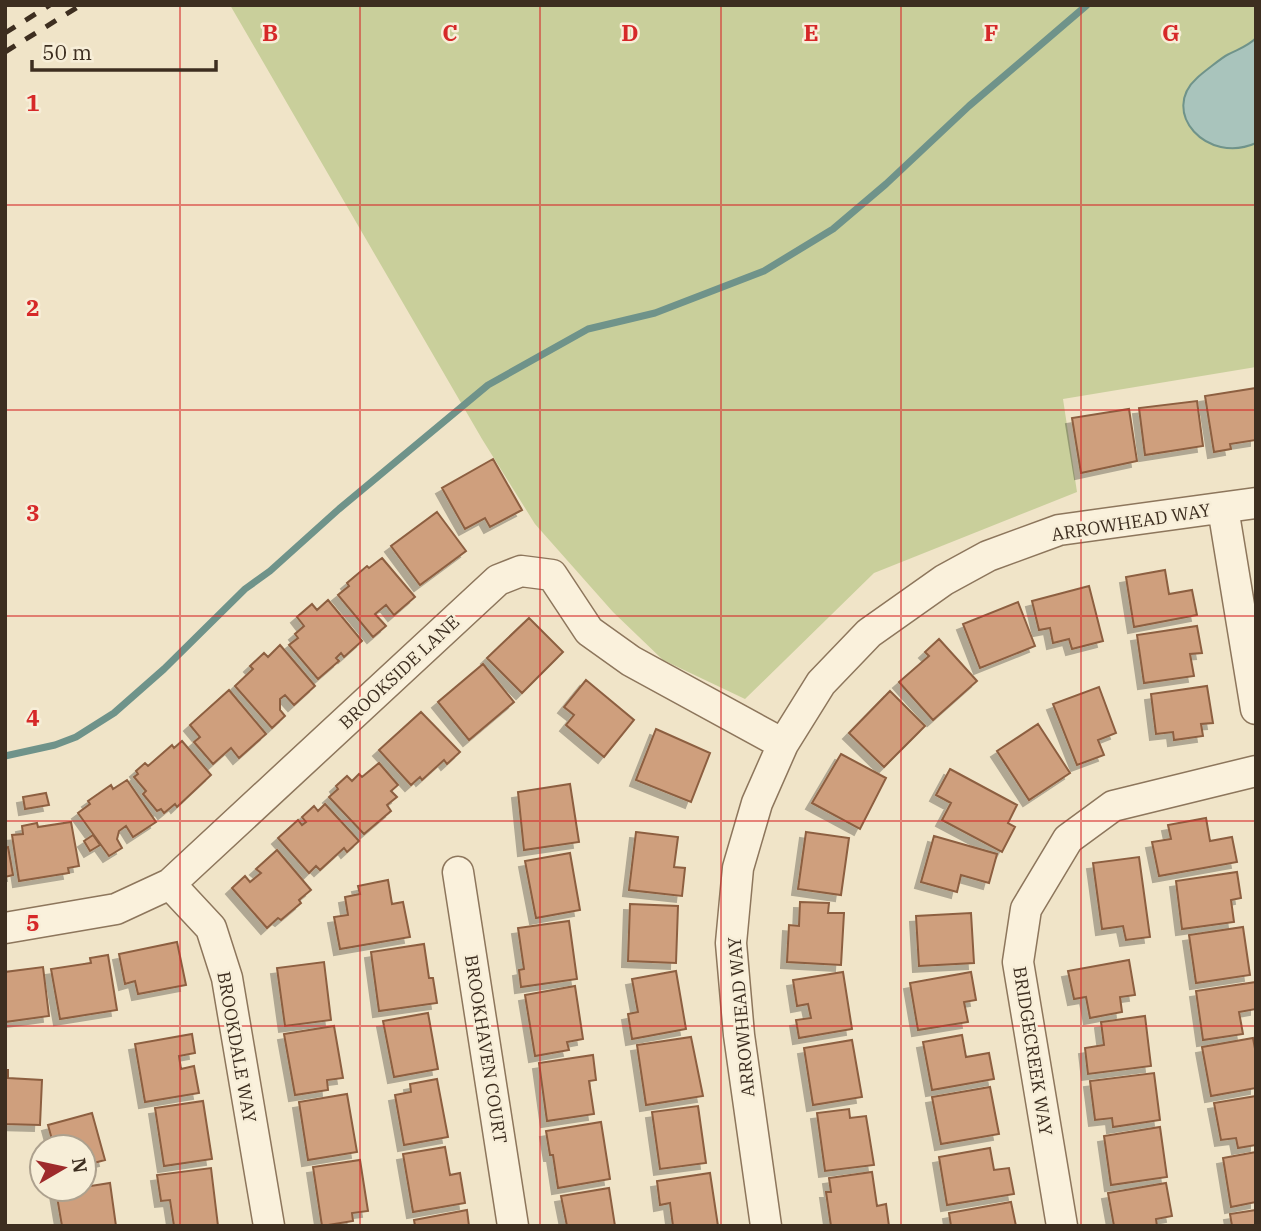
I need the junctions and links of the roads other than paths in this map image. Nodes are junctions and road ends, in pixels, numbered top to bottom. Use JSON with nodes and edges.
{"nodes":[{"id":1,"x":1256,"y":503,"type":"edge"},
{"id":2,"x":1223,"y":508,"type":"junction"},
{"id":3,"x":1256,"y":709,"type":"edge"},
{"id":4,"x":783,"y":744,"type":"junction"},
{"id":5,"x":1256,"y":771,"type":"edge"},
{"id":6,"x":458,"y":872,"type":"dead end"},
{"id":7,"x":170,"y":884,"type":"junction"},
{"id":8,"x":5,"y":928,"type":"edge"},
{"id":9,"x":269,"y":1226,"type":"edge"},
{"id":10,"x":513,"y":1226,"type":"edge"},
{"id":11,"x":765,"y":1226,"type":"edge"},
{"id":12,"x":1062,"y":1226,"type":"edge"}],
"edges":[{"from":1,"to":2,"type":"street","name":"ARROWHEAD WAY"},
{"from":2,"to":3,"type":"street"},
{"from":2,"to":4,"type":"street","name":"ARROWHEAD WAY"},
{"from":4,"to":7,"type":"street","name":"BROOKSIDE LANE"},
{"from":4,"to":11,"type":"street","name":"ARROWHEAD WAY"},
{"from":5,"to":12,"type":"street","name":"BRIDGECREEK WAY"},
{"from":6,"to":10,"type":"street","name":"BROOKHAVEN COURT"},
{"from":7,"to":8,"type":"street","name":"BROOKSIDE LANE"},
{"from":7,"to":9,"type":"street","name":"BROOKDALE WAY"}]}
